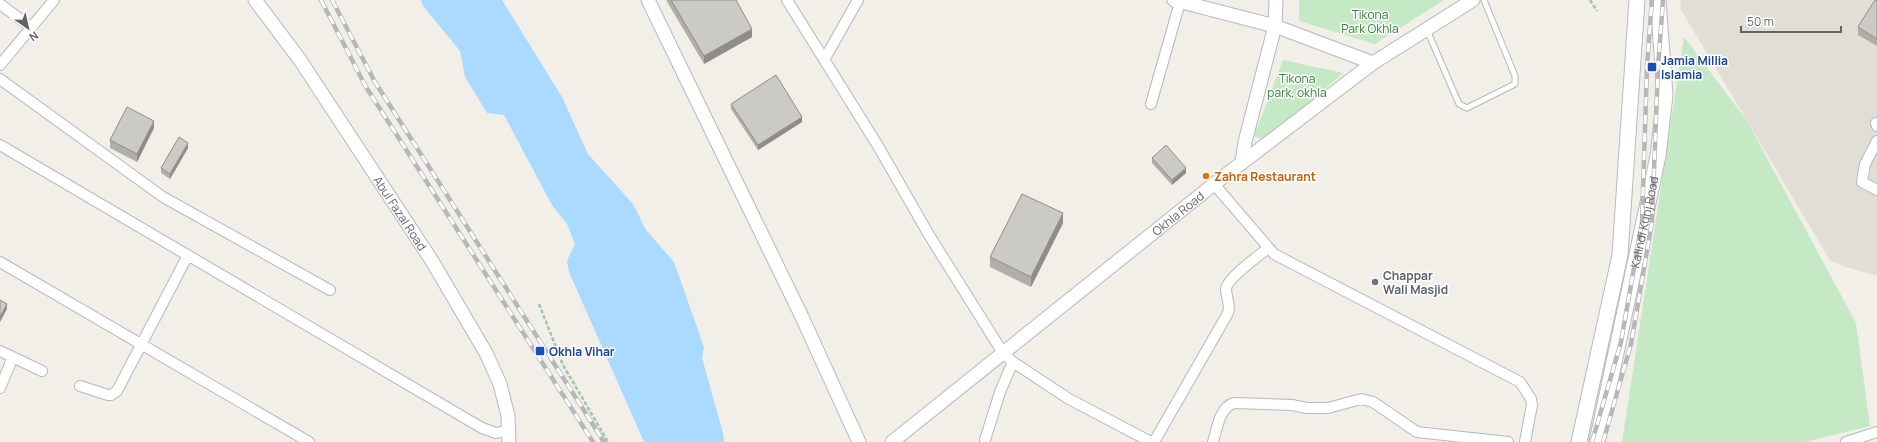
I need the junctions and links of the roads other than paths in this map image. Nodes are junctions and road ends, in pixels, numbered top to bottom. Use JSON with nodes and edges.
{"nodes":[{"id":1,"x":54,"y":0,"type":"edge"},
{"id":2,"x":255,"y":0,"type":"edge"},
{"id":3,"x":648,"y":0,"type":"edge"},
{"id":4,"x":787,"y":0,"type":"edge"},
{"id":5,"x":858,"y":0,"type":"edge"},
{"id":6,"x":1276,"y":0,"type":"edge"},
{"id":7,"x":1473,"y":0,"type":"edge"},
{"id":8,"x":1484,"y":0,"type":"edge"},
{"id":9,"x":1637,"y":0,"type":"edge"},
{"id":10,"x":1658,"y":0,"type":"edge"},
{"id":11,"x":1177,"y":1,"type":"edge"},
{"id":12,"x":0,"y":4,"type":"edge"},
{"id":13,"x":1275,"y":26,"type":"junction"},
{"id":14,"x":31,"y":27,"type":"junction"},
{"id":15,"x":1427,"y":29,"type":"junction"},
{"id":16,"x":824,"y":60,"type":"junction"},
{"id":17,"x":1372,"y":63,"type":"junction"},
{"id":18,"x":0,"y":65,"type":"edge"},
{"id":19,"x":0,"y":79,"type":"edge"},
{"id":20,"x":1151,"y":104,"type":"dead end"},
{"id":21,"x":1877,"y":141,"type":"edge"},
{"id":22,"x":0,"y":145,"type":"edge"},
{"id":23,"x":1242,"y":162,"type":"junction"},
{"id":24,"x":1214,"y":184,"type":"junction"},
{"id":25,"x":1877,"y":190,"type":"edge"},
{"id":26,"x":1268,"y":248,"type":"junction"},
{"id":27,"x":188,"y":255,"type":"junction"},
{"id":28,"x":0,"y":262,"type":"edge"},
{"id":29,"x":330,"y":290,"type":"dead end"},
{"id":30,"x":141,"y":344,"type":"junction"},
{"id":31,"x":0,"y":351,"type":"edge"},
{"id":32,"x":13,"y":357,"type":"junction"},
{"id":33,"x":1008,"y":358,"type":"junction"},
{"id":34,"x":42,"y":371,"type":"dead end"},
{"id":35,"x":80,"y":386,"type":"dead end"},
{"id":36,"x":0,"y":388,"type":"edge"},
{"id":37,"x":1877,"y":432,"type":"edge"},
{"id":38,"x":509,"y":436,"type":"edge"},
{"id":39,"x":985,"y":440,"type":"dead end"},
{"id":40,"x":310,"y":442,"type":"edge"},
{"id":41,"x":859,"y":442,"type":"edge"},
{"id":42,"x":892,"y":442,"type":"edge"},
{"id":43,"x":1153,"y":442,"type":"edge"},
{"id":44,"x":1213,"y":442,"type":"edge"},
{"id":45,"x":1508,"y":442,"type":"edge"},
{"id":46,"x":1525,"y":442,"type":"edge"},
{"id":47,"x":1579,"y":442,"type":"edge"},
{"id":48,"x":1596,"y":442,"type":"edge"},
{"id":49,"x":1846,"y":442,"type":"edge"}],
"edges":[{"from":1,"to":14,"type":"street"},
{"from":2,"to":38,"type":"street","name":"Abul Fazal Road"},
{"from":3,"to":41,"type":"street"},
{"from":4,"to":16,"type":"street"},
{"from":5,"to":16,"type":"street"},
{"from":6,"to":13,"type":"street"},
{"from":7,"to":15,"type":"street","name":"Okhla Road"},
{"from":8,"to":15,"type":"lane"},
{"from":9,"to":47,"type":"main road","name":"Kalindi Kunj Road"},
{"from":10,"to":48,"type":"main road","name":"Kalindi Kunj Road"},
{"from":11,"to":13,"type":"street"},
{"from":11,"to":20,"type":"street"},
{"from":12,"to":14,"type":"street"},
{"from":13,"to":17,"type":"street"},
{"from":13,"to":23,"type":"street"},
{"from":14,"to":18,"type":"street"},
{"from":15,"to":17,"type":"street","name":"Okhla Road"},
{"from":16,"to":33,"type":"street"},
{"from":17,"to":23,"type":"street","name":"Okhla Road"},
{"from":19,"to":29,"type":"street"},
{"from":21,"to":25,"type":"street"},
{"from":22,"to":27,"type":"street"},
{"from":23,"to":24,"type":"street","name":"Okhla Road"},
{"from":24,"to":26,"type":"street"},
{"from":24,"to":33,"type":"street","name":"Okhla Road"},
{"from":26,"to":43,"type":"street"},
{"from":26,"to":46,"type":"street"},
{"from":27,"to":30,"type":"street"},
{"from":27,"to":38,"type":"street"},
{"from":28,"to":30,"type":"street"},
{"from":30,"to":35,"type":"street"},
{"from":30,"to":40,"type":"street"},
{"from":31,"to":32,"type":"street"},
{"from":32,"to":34,"type":"street"},
{"from":32,"to":36,"type":"street"},
{"from":33,"to":39,"type":"street"},
{"from":33,"to":42,"type":"street","name":"Okhla Road"},
{"from":33,"to":43,"type":"street"},
{"from":37,"to":49,"type":"street"},
{"from":44,"to":45,"type":"street"}]}
